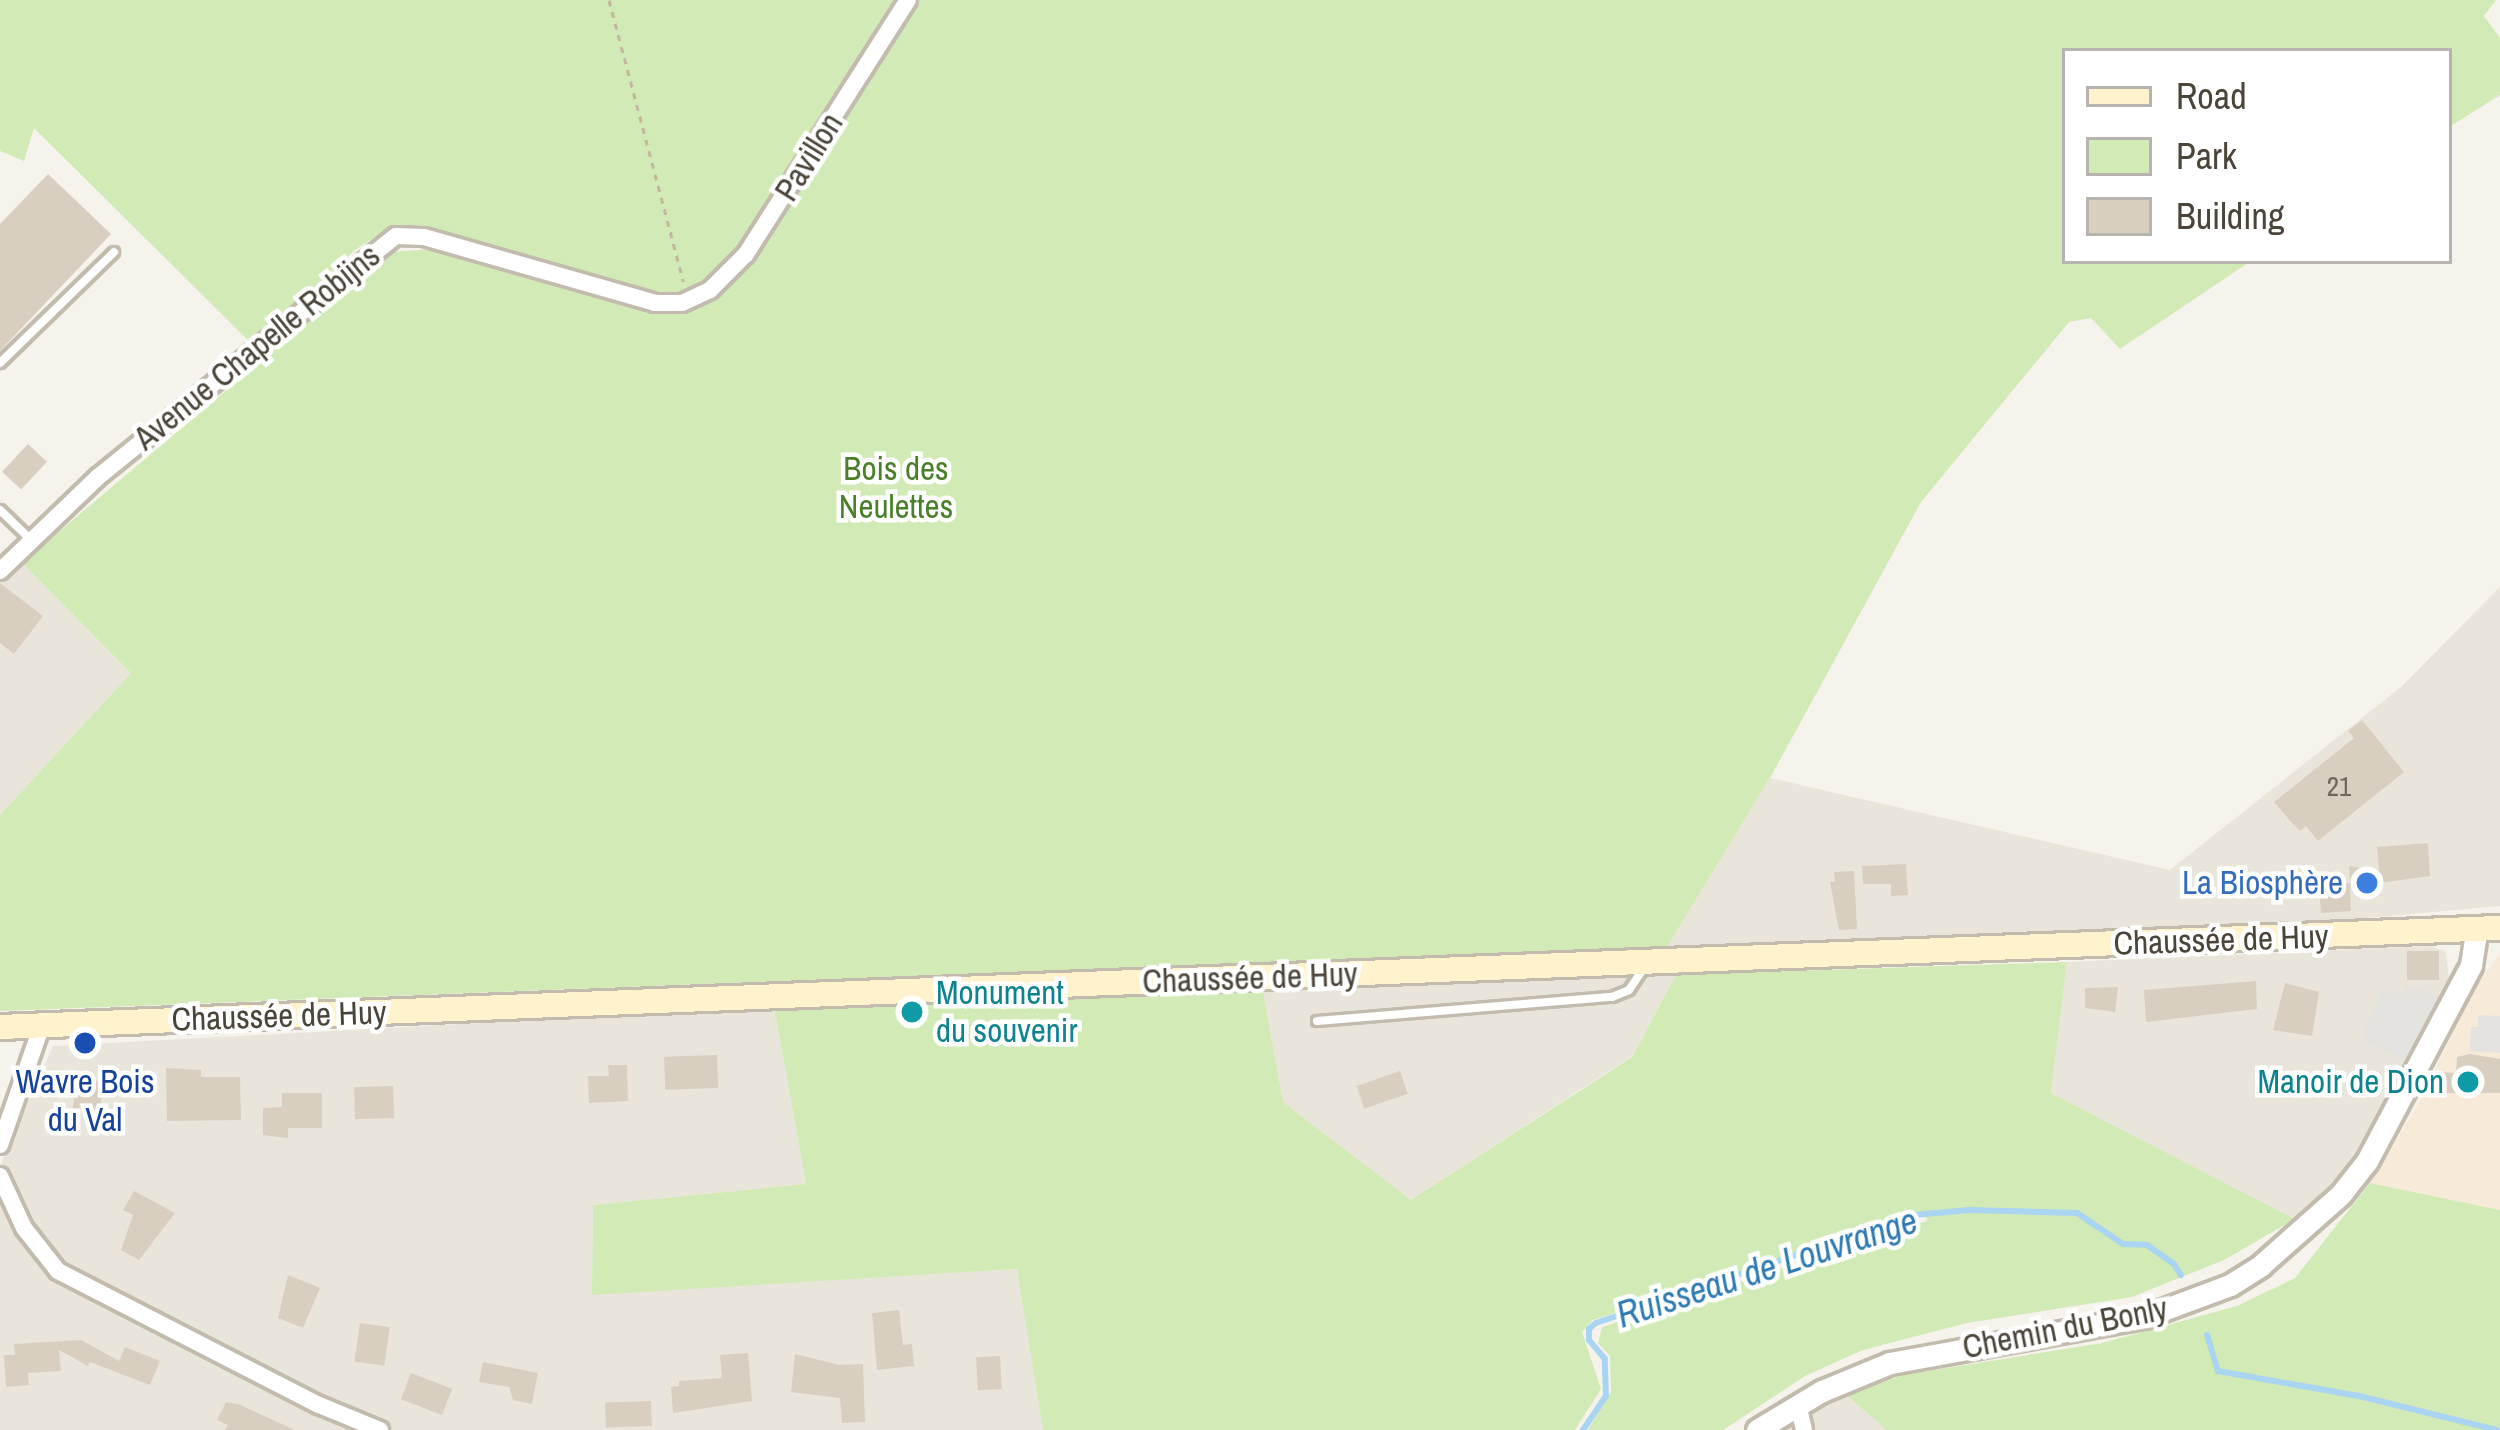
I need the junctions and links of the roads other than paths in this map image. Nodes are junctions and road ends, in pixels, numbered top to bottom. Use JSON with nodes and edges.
{"nodes":[{"id":1,"x":908,"y":0,"type":"edge"},
{"id":2,"x":114,"y":252,"type":"dead end"},
{"id":3,"x":692,"y":298,"type":"joint"},
{"id":4,"x":0,"y":363,"type":"edge"},
{"id":5,"x":0,"y":510,"type":"edge"},
{"id":6,"x":31,"y":540,"type":"junction"},
{"id":7,"x":0,"y":571,"type":"edge"},
{"id":8,"x":2488,"y":929,"type":"edge"},
{"id":9,"x":1646,"y":963,"type":"junction"},
{"id":10,"x":1316,"y":1021,"type":"dead end"},
{"id":11,"x":41,"y":1025,"type":"junction"},
{"id":12,"x":0,"y":1027,"type":"edge"},
{"id":13,"x":0,"y":1145,"type":"edge"},
{"id":14,"x":0,"y":1176,"type":"edge"},
{"id":15,"x":1798,"y":1404,"type":"junction"},
{"id":16,"x":371,"y":1428,"type":"edge"},
{"id":17,"x":1757,"y":1430,"type":"edge"},
{"id":18,"x":1804,"y":1430,"type":"edge"}],
"edges":[{"from":1,"to":3,"type":"street","name":"Pavillon"},
{"from":2,"to":4,"type":"lane"},
{"from":3,"to":6,"type":"street","name":"Avenue Chapelle Robijns"},
{"from":5,"to":6,"type":"lane"},
{"from":6,"to":7,"type":"street","name":"Avenue Chapelle Robijns"},
{"from":8,"to":9,"type":"main road","name":"Chaussée de Huy"},
{"from":8,"to":15,"type":"street","name":"Chemin du Bonly"},
{"from":9,"to":10,"type":"lane"},
{"from":9,"to":11,"type":"main road","name":"Chaussée de Huy"},
{"from":11,"to":12,"type":"main road","name":"Chaussée de Huy"},
{"from":11,"to":13,"type":"street"},
{"from":14,"to":16,"type":"street"},
{"from":15,"to":17,"type":"street","name":"Chemin du Bonly"},
{"from":15,"to":18,"type":"street"}]}
